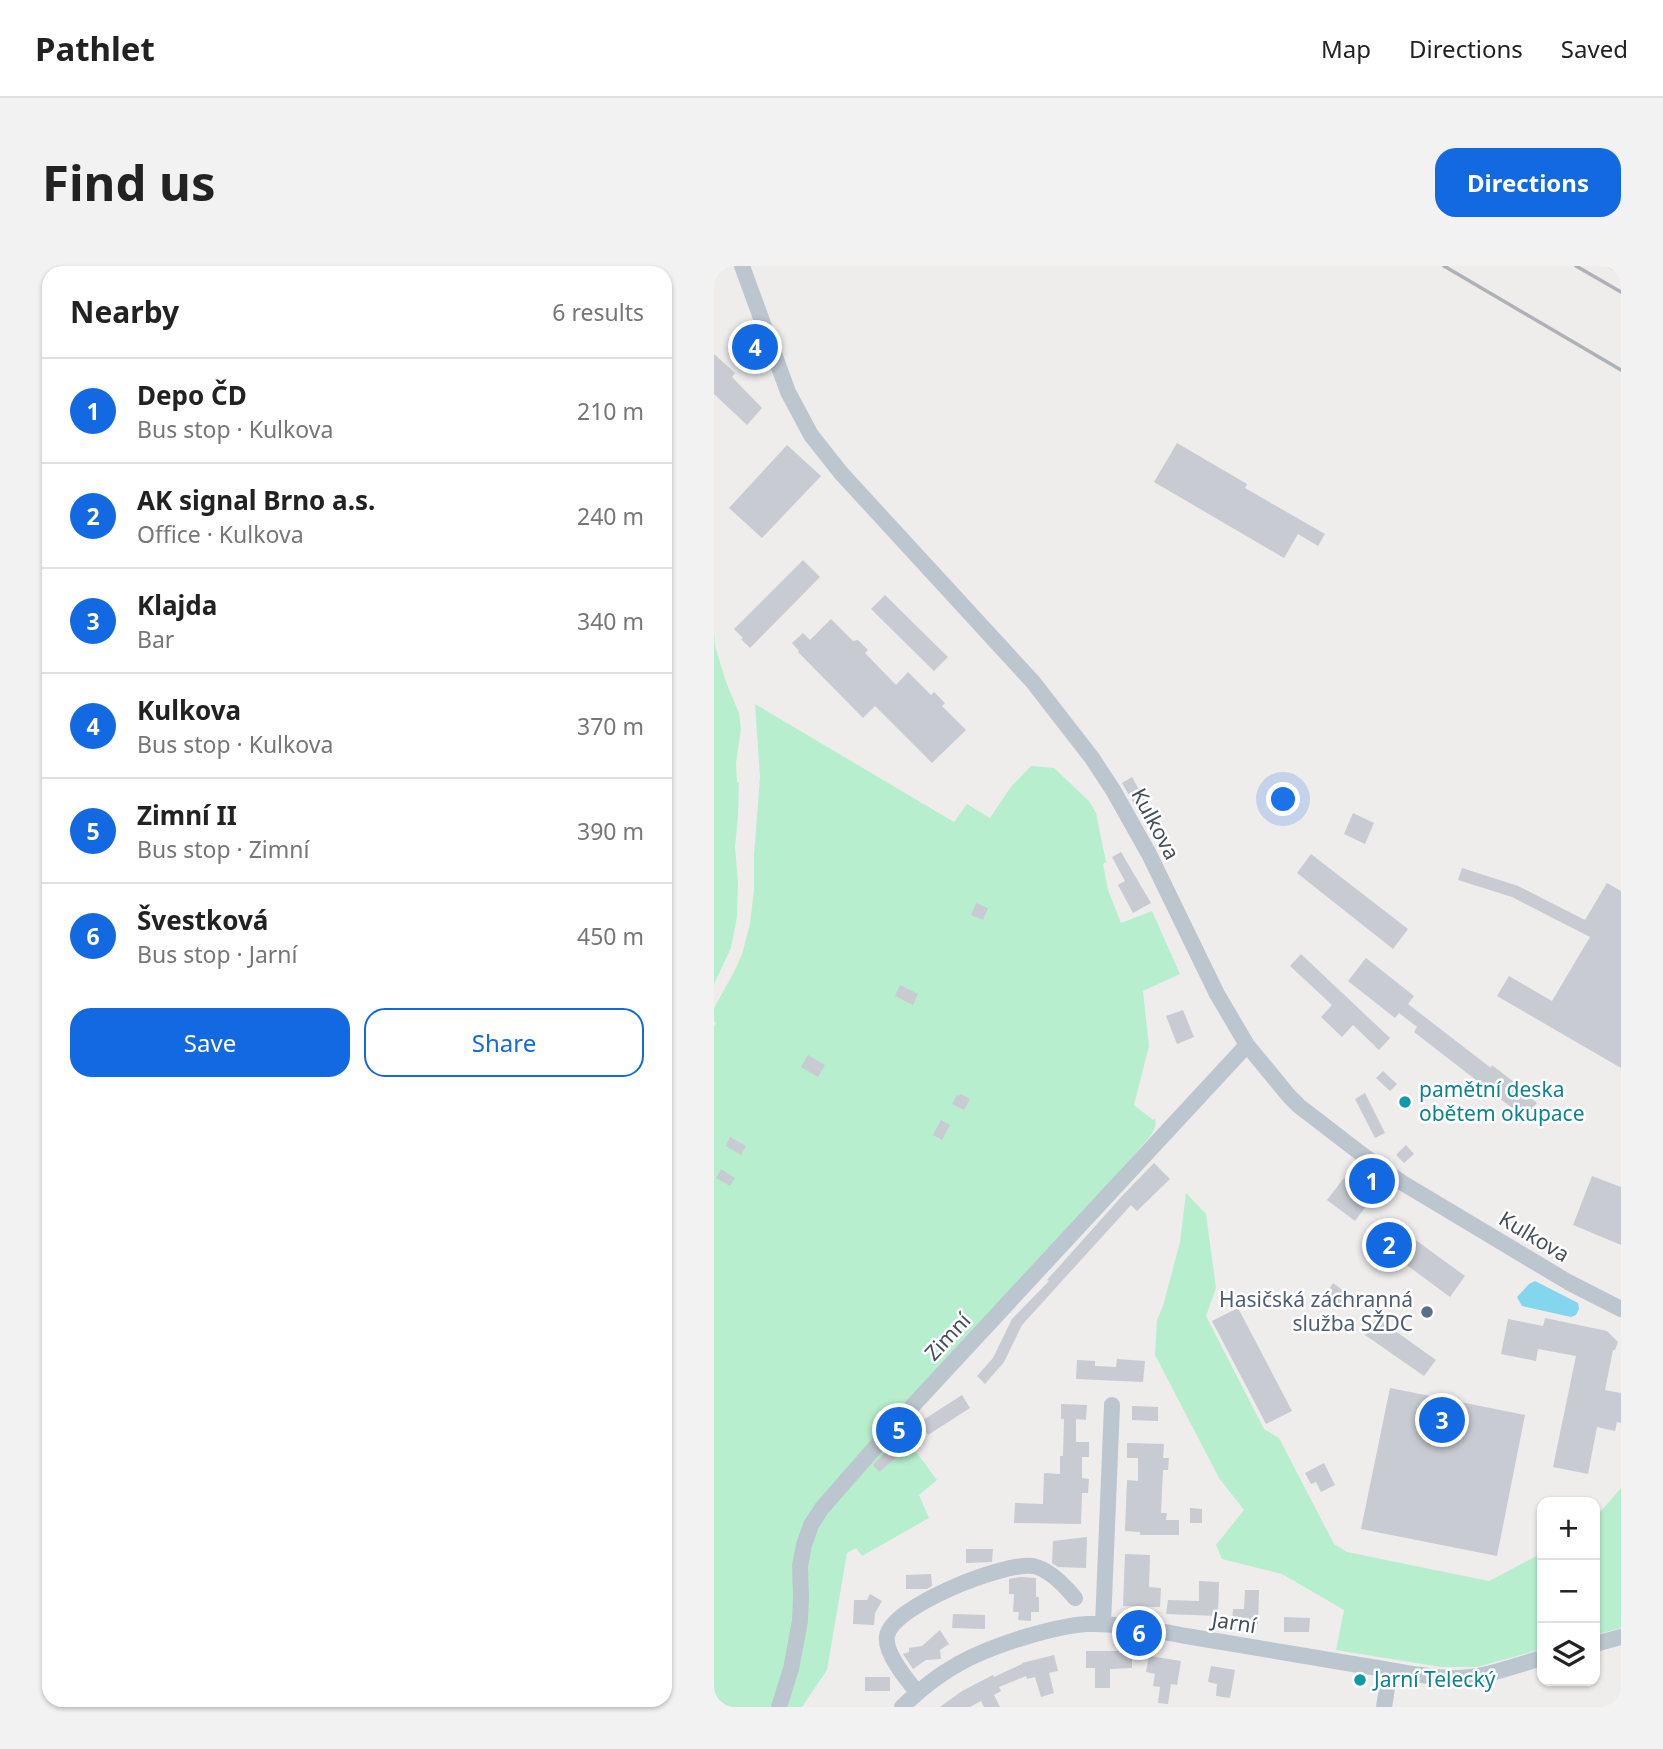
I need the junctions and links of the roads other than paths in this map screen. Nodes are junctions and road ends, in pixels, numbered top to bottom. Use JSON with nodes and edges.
{"nodes":[{"id":1,"x":742,"y":266,"type":"edge"},
{"id":2,"x":1247,"y":1045,"type":"junction"},
{"id":3,"x":1621,"y":1309,"type":"edge"},
{"id":4,"x":1112,"y":1405,"type":"dead end"},
{"id":5,"x":1073,"y":1596,"type":"junction"},
{"id":6,"x":1104,"y":1597,"type":"junction"},
{"id":7,"x":1103,"y":1624,"type":"junction"},
{"id":8,"x":1070,"y":1625,"type":"junction"},
{"id":9,"x":1621,"y":1637,"type":"edge"},
{"id":10,"x":1600,"y":1643,"type":"edge"},
{"id":11,"x":1537,"y":1659,"type":"edge"},
{"id":12,"x":1390,"y":1670,"type":"junction"},
{"id":13,"x":917,"y":1692,"type":"junction"},
{"id":14,"x":779,"y":1707,"type":"edge"},
{"id":15,"x":902,"y":1707,"type":"edge"},
{"id":16,"x":1384,"y":1707,"type":"edge"}],
"edges":[{"from":1,"to":2,"type":"street","name":"Kulkova"},
{"from":2,"to":3,"type":"street","name":"Kulkova"},
{"from":2,"to":14,"type":"street","name":"Zimní"},
{"from":4,"to":6,"type":"street"},
{"from":5,"to":6,"type":"street"},
{"from":5,"to":8,"type":"street"},
{"from":5,"to":13,"type":"street"},
{"from":6,"to":7,"type":"street"},
{"from":7,"to":8,"type":"street","name":"Jarní"},
{"from":7,"to":12,"type":"street","name":"Jarní"},
{"from":8,"to":13,"type":"street","name":"Jarní"},
{"from":9,"to":10,"type":"street"},
{"from":11,"to":12,"type":"street","name":"Jarní"},
{"from":12,"to":16,"type":"street"},
{"from":13,"to":15,"type":"street","name":"Jarní"}]}
